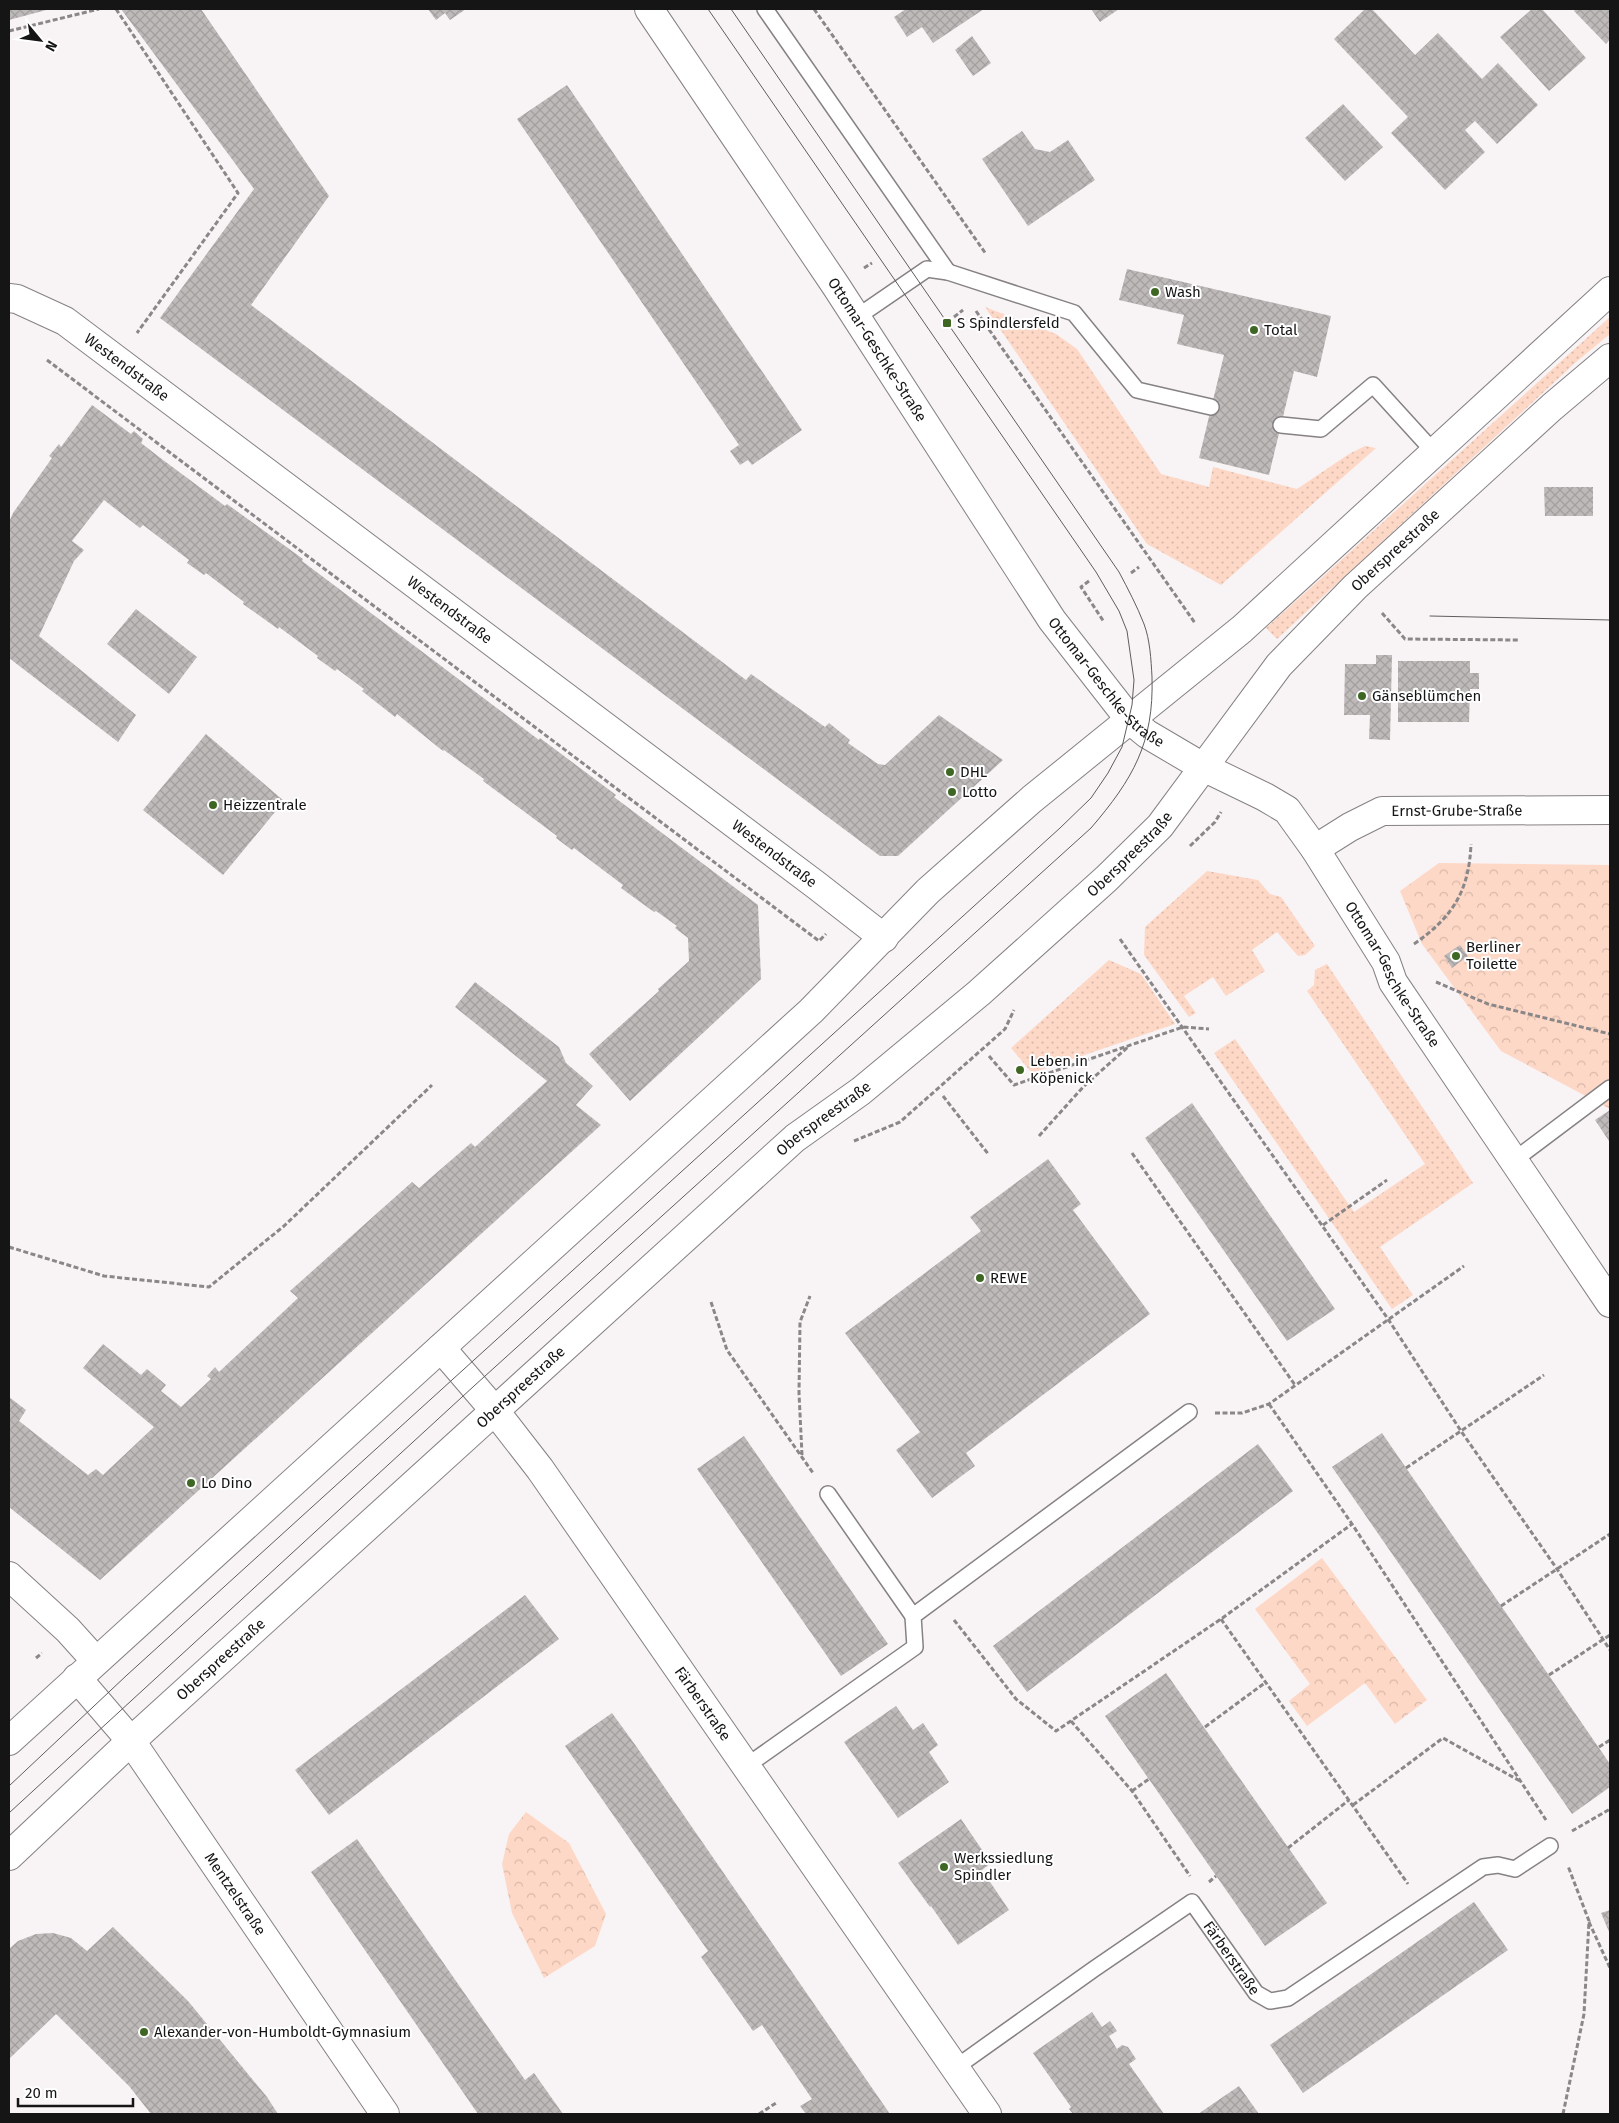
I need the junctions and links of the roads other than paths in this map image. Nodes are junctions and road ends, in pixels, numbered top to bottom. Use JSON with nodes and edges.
{"nodes":[{"id":1,"x":649,"y":9,"type":"edge"},
{"id":2,"x":765,"y":9,"type":"edge"},
{"id":3,"x":948,"y":272,"type":"junction"},
{"id":4,"x":1610,"y":291,"type":"edge"},
{"id":5,"x":9,"y":298,"type":"edge"},
{"id":6,"x":857,"y":317,"type":"junction"},
{"id":7,"x":1610,"y":358,"type":"edge"},
{"id":8,"x":1211,"y":407,"type":"dead end"},
{"id":9,"x":1281,"y":425,"type":"dead end"},
{"id":10,"x":1434,"y":452,"type":"junction"},
{"id":11,"x":1130,"y":720,"type":"junction"},
{"id":12,"x":1203,"y":767,"type":"junction"},
{"id":13,"x":1610,"y":810,"type":"edge"},
{"id":14,"x":1314,"y":849,"type":"junction"},
{"id":15,"x":884,"y":938,"type":"junction"},
{"id":16,"x":1610,"y":1088,"type":"edge"},
{"id":17,"x":1513,"y":1161,"type":"junction"},
{"id":18,"x":1610,"y":1303,"type":"edge"},
{"id":19,"x":440,"y":1348,"type":"junction"},
{"id":20,"x":495,"y":1411,"type":"junction"},
{"id":21,"x":1189,"y":1412,"type":"road end"},
{"id":22,"x":828,"y":1494,"type":"road end"},
{"id":23,"x":9,"y":1576,"type":"edge"},
{"id":24,"x":913,"y":1616,"type":"junction"},
{"id":25,"x":86,"y":1669,"type":"junction"},
{"id":26,"x":9,"y":1740,"type":"edge"},
{"id":27,"x":131,"y":1741,"type":"junction"},
{"id":28,"x":745,"y":1767,"type":"junction"},
{"id":29,"x":1554,"y":1842,"type":"road end"},
{"id":30,"x":9,"y":1856,"type":"edge"},
{"id":31,"x":955,"y":2068,"type":"junction"},
{"id":32,"x":385,"y":2114,"type":"edge"},
{"id":33,"x":986,"y":2114,"type":"edge"}],
"edges":[{"from":1,"to":6,"type":"street","name":"Ottomar-Geschke-Straße"},
{"from":2,"to":3,"type":"lane"},
{"from":3,"to":6,"type":"lane"},
{"from":3,"to":8,"type":"lane"},
{"from":4,"to":10,"type":"street"},
{"from":5,"to":15,"type":"street","name":"Westendstraße"},
{"from":6,"to":11,"type":"street","name":"Ottomar-Geschke-Straße"},
{"from":7,"to":12,"type":"street","name":"Oberspreestraße"},
{"from":9,"to":10,"type":"lane"},
{"from":10,"to":11,"type":"street"},
{"from":11,"to":12,"type":"street","name":"Ottomar-Geschke-Straße"},
{"from":11,"to":15,"type":"street"},
{"from":12,"to":14,"type":"street","name":"Ottomar-Geschke-Straße"},
{"from":12,"to":20,"type":"street","name":"Oberspreestraße"},
{"from":13,"to":14,"type":"street","name":"Ernst-Grube-Straße"},
{"from":14,"to":17,"type":"street","name":"Ottomar-Geschke-Straße"},
{"from":15,"to":19,"type":"street"},
{"from":16,"to":17,"type":"lane"},
{"from":17,"to":18,"type":"street","name":"Ottomar-Geschke-Straße"},
{"from":19,"to":20,"type":"street","name":"Färberstraße"},
{"from":19,"to":25,"type":"street"},
{"from":20,"to":27,"type":"street","name":"Oberspreestraße"},
{"from":20,"to":28,"type":"street","name":"Färberstraße"},
{"from":21,"to":24,"type":"lane"},
{"from":22,"to":24,"type":"lane"},
{"from":23,"to":25,"type":"street","name":"Mentzelstraße"},
{"from":24,"to":28,"type":"lane"},
{"from":25,"to":26,"type":"street"},
{"from":25,"to":27,"type":"street","name":"Mentzelstraße"},
{"from":27,"to":30,"type":"street","name":"Oberspreestraße"},
{"from":27,"to":32,"type":"street","name":"Mentzelstraße"},
{"from":28,"to":31,"type":"street","name":"Färberstraße"},
{"from":29,"to":31,"type":"lane","name":"Färberstraße"},
{"from":31,"to":33,"type":"street","name":"Färberstraße"}]}
